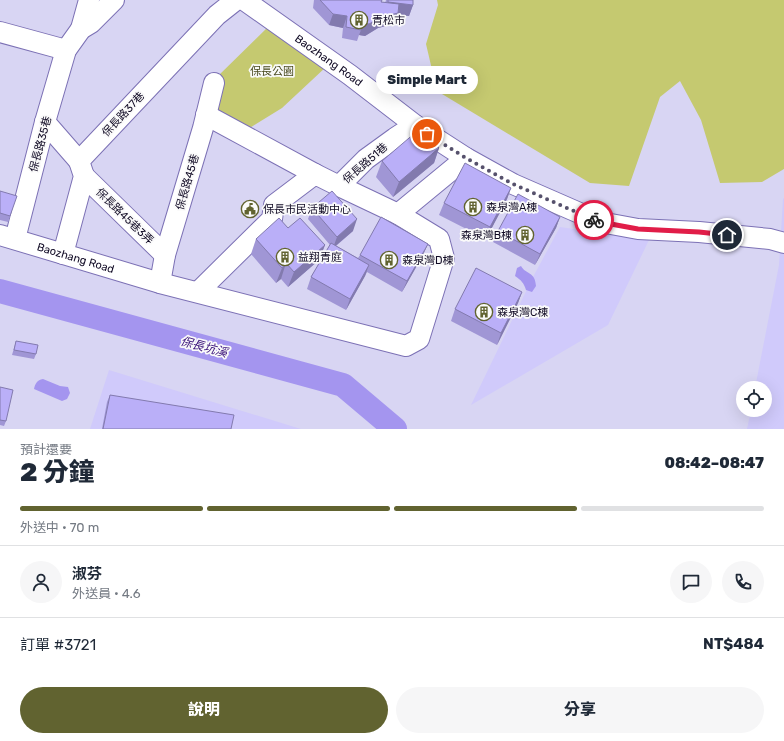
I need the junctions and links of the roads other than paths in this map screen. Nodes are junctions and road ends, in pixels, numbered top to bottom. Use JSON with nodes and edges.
{"nodes":[{"id":1,"x":89,"y":0,"type":"edge"},
{"id":2,"x":114,"y":0,"type":"edge"},
{"id":3,"x":236,"y":0,"type":"edge"},
{"id":4,"x":244,"y":0,"type":"edge"},
{"id":5,"x":81,"y":29,"type":"junction"},
{"id":6,"x":0,"y":32,"type":"edge"},
{"id":7,"x":66,"y":50,"type":"junction"},
{"id":8,"x":214,"y":83,"type":"dead end"},
{"id":9,"x":206,"y":115,"type":"junction"},
{"id":10,"x":45,"y":122,"type":"junction"},
{"id":11,"x":415,"y":125,"type":"junction"},
{"id":12,"x":466,"y":158,"type":"junction"},
{"id":13,"x":82,"y":168,"type":"junction"},
{"id":14,"x":315,"y":174,"type":"junction"},
{"id":15,"x":339,"y":186,"type":"junction"},
{"id":16,"x":398,"y":214,"type":"junction"},
{"id":17,"x":8,"y":237,"type":"edge"},
{"id":18,"x":777,"y":241,"type":"edge"},
{"id":19,"x":63,"y":254,"type":"junction"},
{"id":20,"x":165,"y":255,"type":"junction"},
{"id":21,"x":160,"y":282,"type":"junction"},
{"id":22,"x":198,"y":292,"type":"junction"}],
"edges":[{"from":1,"to":5,"type":"street"},
{"from":2,"to":5,"type":"street"},
{"from":3,"to":13,"type":"street","name":"保長路37巷"},
{"from":4,"to":11,"type":"street","name":"Baozhang Road"},
{"from":5,"to":7,"type":"street","name":"保長路35巷"},
{"from":6,"to":7,"type":"street"},
{"from":7,"to":10,"type":"street","name":"保長路35巷"},
{"from":8,"to":9,"type":"street","name":"保長路45巷"},
{"from":9,"to":14,"type":"street","name":"保長路51巷"},
{"from":9,"to":20,"type":"street","name":"保長路45巷"},
{"from":10,"to":13,"type":"street","name":"保長路45巷3弄"},
{"from":10,"to":17,"type":"street","name":"保長路35巷"},
{"from":11,"to":12,"type":"street","name":"Baozhang Road"},
{"from":11,"to":15,"type":"street","name":"保長路51巷"},
{"from":12,"to":16,"type":"street"},
{"from":12,"to":18,"type":"street","name":"Baozhang Road"},
{"from":13,"to":19,"type":"street","name":"保長路37巷"},
{"from":13,"to":20,"type":"street","name":"保長路45巷3弄"},
{"from":14,"to":15,"type":"street","name":"保長路51巷"},
{"from":14,"to":22,"type":"street"},
{"from":15,"to":16,"type":"street"},
{"from":16,"to":22,"type":"street","name":"Baozhang Road"},
{"from":17,"to":19,"type":"street","name":"Baozhang Road"},
{"from":19,"to":21,"type":"street","name":"Baozhang Road"},
{"from":20,"to":21,"type":"street","name":"保長路45巷"},
{"from":21,"to":22,"type":"street","name":"Baozhang Road"}]}
